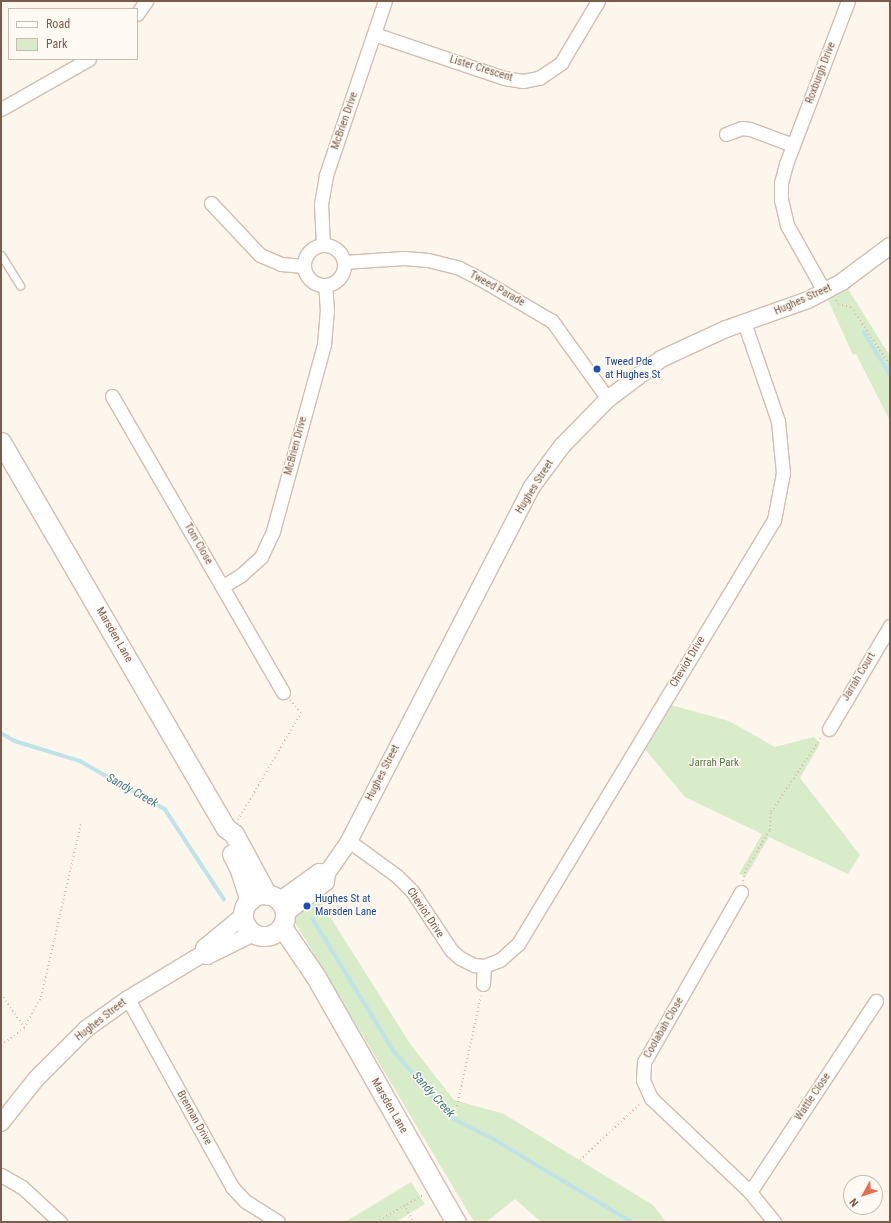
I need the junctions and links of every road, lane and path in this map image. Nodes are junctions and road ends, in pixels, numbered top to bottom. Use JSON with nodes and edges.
{"nodes":[{"id":1,"x":146,"y":1,"type":"edge"},
{"id":2,"x":385,"y":1,"type":"edge"},
{"id":3,"x":598,"y":1,"type":"edge"},
{"id":4,"x":848,"y":1,"type":"edge"},
{"id":5,"x":138,"y":13,"type":"edge"},
{"id":6,"x":374,"y":34,"type":"junction"},
{"id":7,"x":87,"y":60,"type":"edge"},
{"id":8,"x":1,"y":107,"type":"edge"},
{"id":9,"x":726,"y":134,"type":"dead end"},
{"id":10,"x":793,"y":145,"type":"junction"},
{"id":11,"x":211,"y":203,"type":"dead end"},
{"id":12,"x":323,"y":244,"type":"junction"},
{"id":13,"x":890,"y":246,"type":"edge"},
{"id":14,"x":1,"y":255,"type":"edge"},
{"id":15,"x":344,"y":262,"type":"junction"},
{"id":16,"x":304,"y":266,"type":"junction"},
{"id":17,"x":325,"y":285,"type":"junction"},
{"id":18,"x":20,"y":286,"type":"dead end"},
{"id":19,"x":826,"y":291,"type":"junction"},
{"id":20,"x":744,"y":322,"type":"junction"},
{"id":21,"x":890,"y":365,"type":"edge"},
{"id":22,"x":112,"y":396,"type":"dead end"},
{"id":23,"x":608,"y":399,"type":"junction"},
{"id":24,"x":1,"y":442,"type":"edge"},
{"id":25,"x":223,"y":586,"type":"junction"},
{"id":26,"x":890,"y":626,"type":"edge"},
{"id":27,"x":283,"y":692,"type":"joint"},
{"id":28,"x":829,"y":729,"type":"joint"},
{"id":29,"x":81,"y":824,"type":"dead end"},
{"id":30,"x":226,"y":828,"type":"junction"},
{"id":31,"x":349,"y":841,"type":"junction"},
{"id":32,"x":741,"y":892,"type":"joint"},
{"id":33,"x":266,"y":915,"type":"junction"},
{"id":34,"x":484,"y":966,"type":"junction"},
{"id":35,"x":483,"y":984,"type":"joint"},
{"id":36,"x":1,"y":994,"type":"edge"},
{"id":37,"x":128,"y":999,"type":"junction"},
{"id":38,"x":876,"y":1001,"type":"dead end"},
{"id":39,"x":24,"y":1028,"type":"junction"},
{"id":40,"x":1,"y":1045,"type":"edge"},
{"id":41,"x":651,"y":1098,"type":"junction"},
{"id":42,"x":457,"y":1106,"type":"dead end"},
{"id":43,"x":1,"y":1123,"type":"edge"},
{"id":44,"x":580,"y":1160,"type":"dead end"},
{"id":45,"x":1,"y":1175,"type":"edge"},
{"id":46,"x":436,"y":1187,"type":"junction"},
{"id":47,"x":750,"y":1192,"type":"junction"},
{"id":48,"x":404,"y":1205,"type":"junction"},
{"id":49,"x":60,"y":1222,"type":"edge"},
{"id":50,"x":278,"y":1222,"type":"edge"},
{"id":51,"x":376,"y":1222,"type":"edge"},
{"id":52,"x":414,"y":1222,"type":"edge"},
{"id":53,"x":456,"y":1222,"type":"edge"},
{"id":54,"x":774,"y":1222,"type":"edge"}],
"edges":[{"from":1,"to":5,"type":"street"},
{"from":2,"to":6,"type":"street","name":"McBrien Drive"},
{"from":3,"to":6,"type":"street","name":"Lister Crescent"},
{"from":4,"to":10,"type":"street","name":"Roxburgh Drive"},
{"from":6,"to":12,"type":"street","name":"McBrien Drive"},
{"from":7,"to":8,"type":"street"},
{"from":9,"to":10,"type":"street"},
{"from":10,"to":19,"type":"street","name":"Roxburgh Drive"},
{"from":11,"to":16,"type":"street"},
{"from":12,"to":15,"type":"street"},
{"from":12,"to":16,"type":"street"},
{"from":13,"to":19,"type":"street","name":"Hughes Street"},
{"from":14,"to":18,"type":"lane"},
{"from":15,"to":17,"type":"street"},
{"from":15,"to":23,"type":"street","name":"Tweed Parade"},
{"from":16,"to":17,"type":"street"},
{"from":17,"to":25,"type":"street","name":"McBrien Drive"},
{"from":19,"to":20,"type":"street","name":"Hughes Street"},
{"from":19,"to":21,"type":"path"},
{"from":20,"to":23,"type":"street","name":"Hughes Street"},
{"from":20,"to":34,"type":"street","name":"Cheviot Drive"},
{"from":22,"to":25,"type":"street","name":"Tom Close"},
{"from":23,"to":31,"type":"street","name":"Hughes Street"},
{"from":24,"to":30,"type":"main road","name":"Marsden Lane"},
{"from":25,"to":27,"type":"street","name":"Tom Close"},
{"from":26,"to":28,"type":"street","name":"Jarrah Court"},
{"from":27,"to":30,"type":"path"},
{"from":28,"to":32,"type":"path"},
{"from":29,"to":39,"type":"path"},
{"from":30,"to":33,"type":"main road","name":"Marsden Lane"},
{"from":31,"to":33,"type":"street","name":"Hughes Street"},
{"from":31,"to":34,"type":"street","name":"Cheviot Drive"},
{"from":32,"to":41,"type":"street","name":"Coolabah Close"},
{"from":33,"to":37,"type":"street","name":"Hughes Street"},
{"from":33,"to":46,"type":"main road","name":"Marsden Lane"},
{"from":34,"to":35,"type":"street"},
{"from":35,"to":42,"type":"path"},
{"from":36,"to":39,"type":"path"},
{"from":37,"to":43,"type":"street","name":"Hughes Street"},
{"from":37,"to":50,"type":"street","name":"Brennan Drive"},
{"from":38,"to":47,"type":"street","name":"Wattle Close"},
{"from":39,"to":40,"type":"path"},
{"from":41,"to":44,"type":"path"},
{"from":41,"to":47,"type":"street","name":"Coolabah Close"},
{"from":45,"to":49,"type":"street"},
{"from":46,"to":48,"type":"path"},
{"from":46,"to":53,"type":"main road","name":"Marsden Lane"},
{"from":47,"to":54,"type":"street","name":"Coolabah Close"},
{"from":48,"to":51,"type":"path"},
{"from":48,"to":52,"type":"path"}]}
